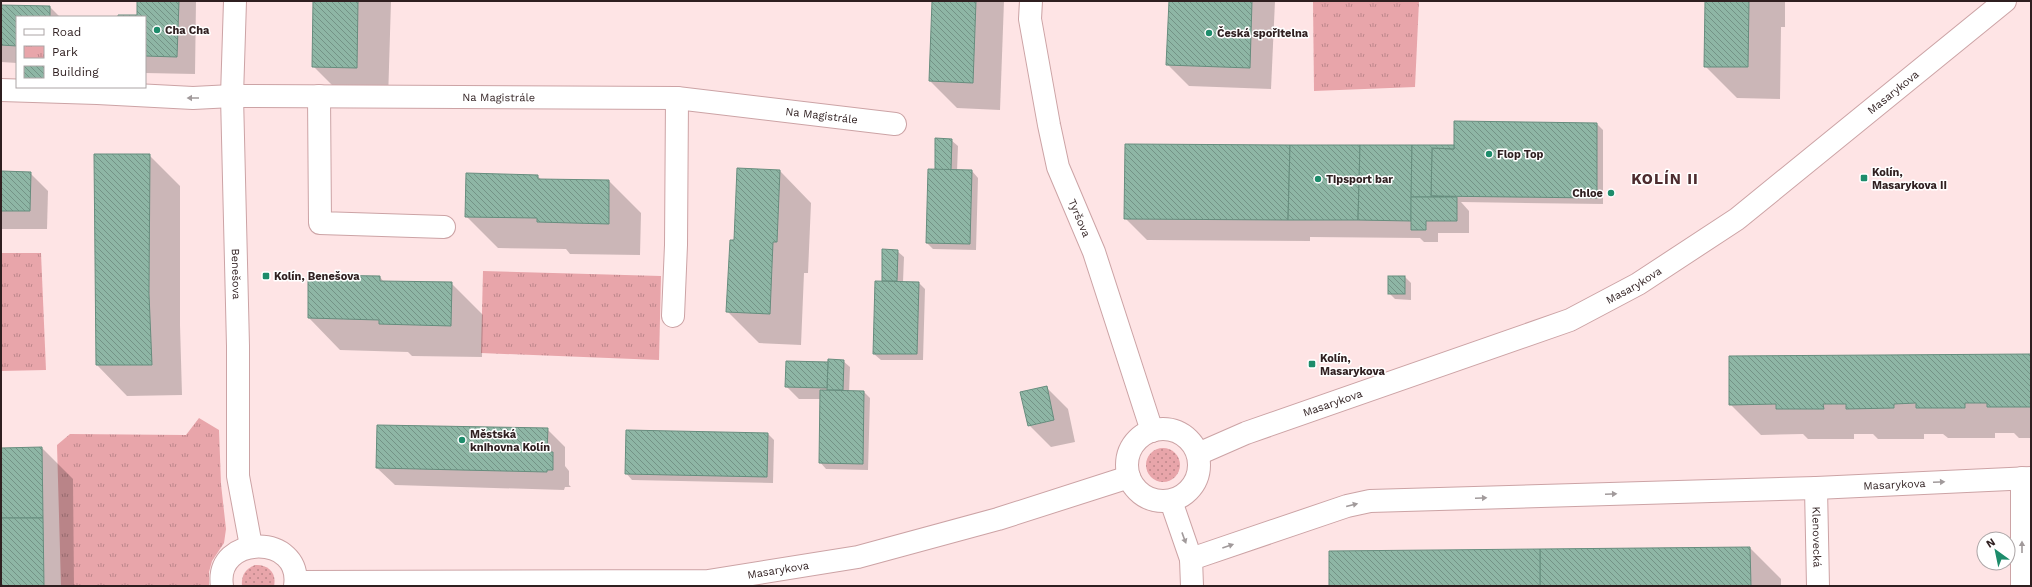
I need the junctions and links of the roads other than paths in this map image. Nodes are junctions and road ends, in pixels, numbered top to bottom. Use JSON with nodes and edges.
{"nodes":[{"id":1,"x":235,"y":1,"type":"edge"},
{"id":2,"x":1031,"y":1,"type":"edge"},
{"id":3,"x":2005,"y":1,"type":"edge"},
{"id":4,"x":1,"y":90,"type":"edge"},
{"id":5,"x":232,"y":96,"type":"junction"},
{"id":6,"x":319,"y":96,"type":"junction"},
{"id":7,"x":677,"y":98,"type":"junction"},
{"id":8,"x":895,"y":124,"type":"dead end"},
{"id":9,"x":444,"y":227,"type":"dead end"},
{"id":10,"x":673,"y":316,"type":"dead end"},
{"id":11,"x":1152,"y":430,"type":"junction"},
{"id":12,"x":1198,"y":454,"type":"junction"},
{"id":13,"x":1129,"y":477,"type":"junction"},
{"id":14,"x":2027,"y":478,"type":"edge"},
{"id":15,"x":1816,"y":488,"type":"junction"},
{"id":16,"x":1171,"y":501,"type":"junction"},
{"id":17,"x":251,"y":546,"type":"junction"},
{"id":18,"x":1191,"y":559,"type":"junction"},
{"id":19,"x":295,"y":584,"type":"edge"},
{"id":20,"x":222,"y":586,"type":"edge"},
{"id":21,"x":1192,"y":586,"type":"edge"},
{"id":22,"x":1818,"y":586,"type":"edge"},
{"id":23,"x":2022,"y":586,"type":"edge"}],
"edges":[{"from":1,"to":5,"type":"street","name":"Benešova"},
{"from":2,"to":11,"type":"street","name":"Tyršova"},
{"from":3,"to":12,"type":"street","name":"Masarykova"},
{"from":5,"to":4,"type":"street","name":"Na Magistrále","one_way":true},
{"from":5,"to":6,"type":"street","name":"Na Magistrále"},
{"from":5,"to":17,"type":"street","name":"Benešova"},
{"from":6,"to":7,"type":"street","name":"Na Magistrále"},
{"from":6,"to":9,"type":"street"},
{"from":7,"to":8,"type":"street","name":"Na Magistrále"},
{"from":7,"to":10,"type":"street"},
{"from":11,"to":12,"type":"street"},
{"from":11,"to":13,"type":"street"},
{"from":12,"to":16,"type":"street"},
{"from":13,"to":16,"type":"street"},
{"from":13,"to":19,"type":"street","name":"Masarykova"},
{"from":15,"to":14,"type":"street","name":"Masarykova","one_way":true},
{"from":23,"to":14,"type":"street","one_way":true},
{"from":18,"to":15,"type":"street","name":"Masarykova","one_way":true},
{"from":15,"to":22,"type":"street","name":"Klenovecká"},
{"from":16,"to":18,"type":"street","one_way":true},
{"from":17,"to":19,"type":"street"},
{"from":17,"to":20,"type":"street"},
{"from":18,"to":21,"type":"street"}]}
